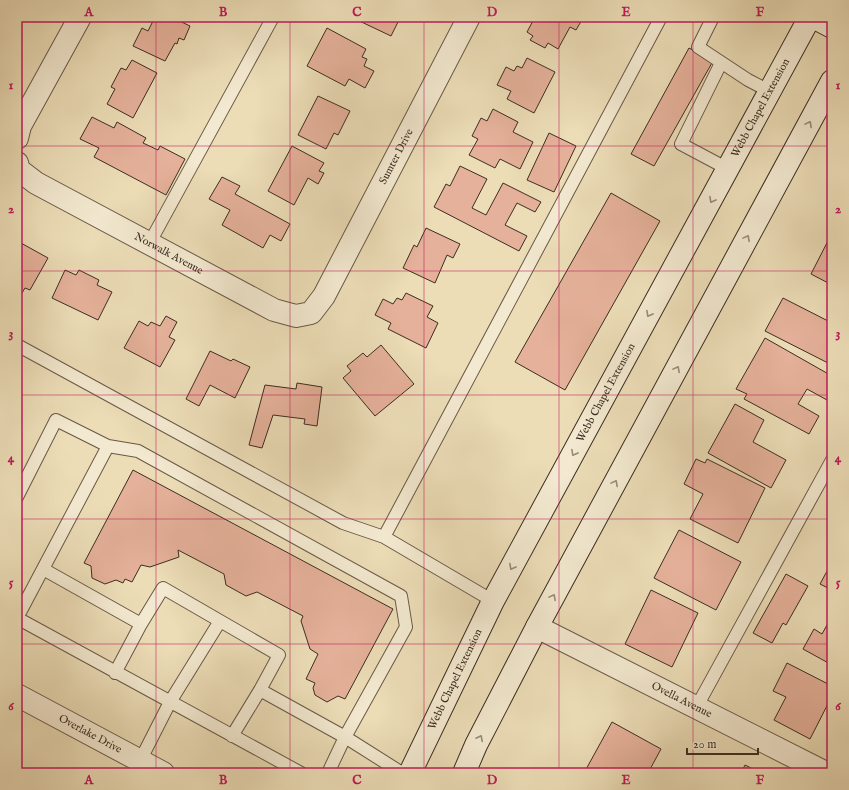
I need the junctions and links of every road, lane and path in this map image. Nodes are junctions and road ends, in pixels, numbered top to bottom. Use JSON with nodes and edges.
{"nodes":[{"id":1,"x":80,"y":17,"type":"edge"},
{"id":2,"x":272,"y":17,"type":"edge"},
{"id":3,"x":469,"y":17,"type":"edge"},
{"id":4,"x":661,"y":17,"type":"edge"},
{"id":5,"x":713,"y":17,"type":"edge"},
{"id":6,"x":812,"y":17,"type":"edge"},
{"id":7,"x":832,"y":28,"type":"edge"},
{"id":8,"x":721,"y":63,"type":"junction"},
{"id":9,"x":832,"y":81,"type":"edge"},
{"id":10,"x":771,"y":92,"type":"junction"},
{"id":11,"x":17,"y":138,"type":"edge"},
{"id":12,"x":17,"y":163,"type":"edge"},
{"id":13,"x":728,"y":169,"type":"junction"},
{"id":14,"x":149,"y":244,"type":"junction"},
{"id":15,"x":324,"y":296,"type":"joint"},
{"id":16,"x":17,"y":345,"type":"edge"},
{"id":17,"x":108,"y":446,"type":"junction"},
{"id":18,"x":832,"y":460,"type":"edge"},
{"id":19,"x":17,"y":497,"type":"edge"},
{"id":20,"x":384,"y":537,"type":"junction"},
{"id":21,"x":43,"y":569,"type":"junction"},
{"id":22,"x":493,"y":601,"type":"junction"},
{"id":23,"x":17,"y":618,"type":"edge"},
{"id":24,"x":220,"y":621,"type":"junction"},
{"id":25,"x":141,"y":624,"type":"junction"},
{"id":26,"x":537,"y":628,"type":"junction"},
{"id":27,"x":115,"y":673,"type":"junction"},
{"id":28,"x":260,"y":690,"type":"junction"},
{"id":29,"x":17,"y":695,"type":"edge"},
{"id":30,"x":170,"y":702,"type":"junction"},
{"id":31,"x":696,"y":708,"type":"junction"},
{"id":32,"x":232,"y":736,"type":"junction"},
{"id":33,"x":345,"y":737,"type":"junction"},
{"id":34,"x":140,"y":761,"type":"junction"},
{"id":35,"x":163,"y":773,"type":"edge"},
{"id":36,"x":301,"y":773,"type":"edge"},
{"id":37,"x":328,"y":773,"type":"edge"},
{"id":38,"x":402,"y":773,"type":"edge"},
{"id":39,"x":410,"y":773,"type":"edge"},
{"id":40,"x":464,"y":773,"type":"edge"},
{"id":41,"x":826,"y":773,"type":"edge"}],
"edges":[{"from":1,"to":11,"type":"main road"},
{"from":2,"to":14,"type":"lane"},
{"from":3,"to":15,"type":"main road","name":"Sumter Drive"},
{"from":4,"to":20,"type":"lane"},
{"from":5,"to":8,"type":"lane"},
{"from":6,"to":7,"type":"main road"},
{"from":6,"to":10,"type":"main road","name":"Webb Chapel Extension"},
{"from":8,"to":10,"type":"lane"},
{"from":8,"to":13,"type":"lane"},
{"from":26,"to":9,"type":"main road","one_way":true},
{"from":10,"to":13,"type":"main road","name":"Webb Chapel Extension"},
{"from":12,"to":14,"type":"main road","name":"Norwalk Avenue"},
{"from":13,"to":22,"type":"main road","name":"Webb Chapel Extension","one_way":true},
{"from":14,"to":15,"type":"main road","name":"Norwalk Avenue"},
{"from":16,"to":20,"type":"lane"},
{"from":17,"to":19,"type":"lane"},
{"from":17,"to":21,"type":"lane"},
{"from":17,"to":33,"type":"lane"},
{"from":18,"to":31,"type":"lane"},
{"from":20,"to":22,"type":"lane"},
{"from":21,"to":23,"type":"lane"},
{"from":21,"to":25,"type":"lane"},
{"from":22,"to":39,"type":"main road","name":"Webb Chapel Extension"},
{"from":23,"to":27,"type":"lane"},
{"from":24,"to":25,"type":"lane"},
{"from":24,"to":28,"type":"lane"},
{"from":24,"to":30,"type":"lane"},
{"from":25,"to":27,"type":"lane"},
{"from":26,"to":31,"type":"main road","name":"Ovella Avenue"},
{"from":40,"to":26,"type":"main road","one_way":true},
{"from":27,"to":30,"type":"lane"},
{"from":28,"to":32,"type":"lane"},
{"from":28,"to":33,"type":"lane"},
{"from":29,"to":34,"type":"main road","name":"Overlake Drive"},
{"from":30,"to":32,"type":"lane"},
{"from":30,"to":34,"type":"lane"},
{"from":31,"to":41,"type":"main road","name":"Ovella Avenue"},
{"from":32,"to":36,"type":"lane"},
{"from":33,"to":37,"type":"lane"},
{"from":33,"to":38,"type":"lane"},
{"from":34,"to":35,"type":"main road","name":"Overlake Drive"}]}
